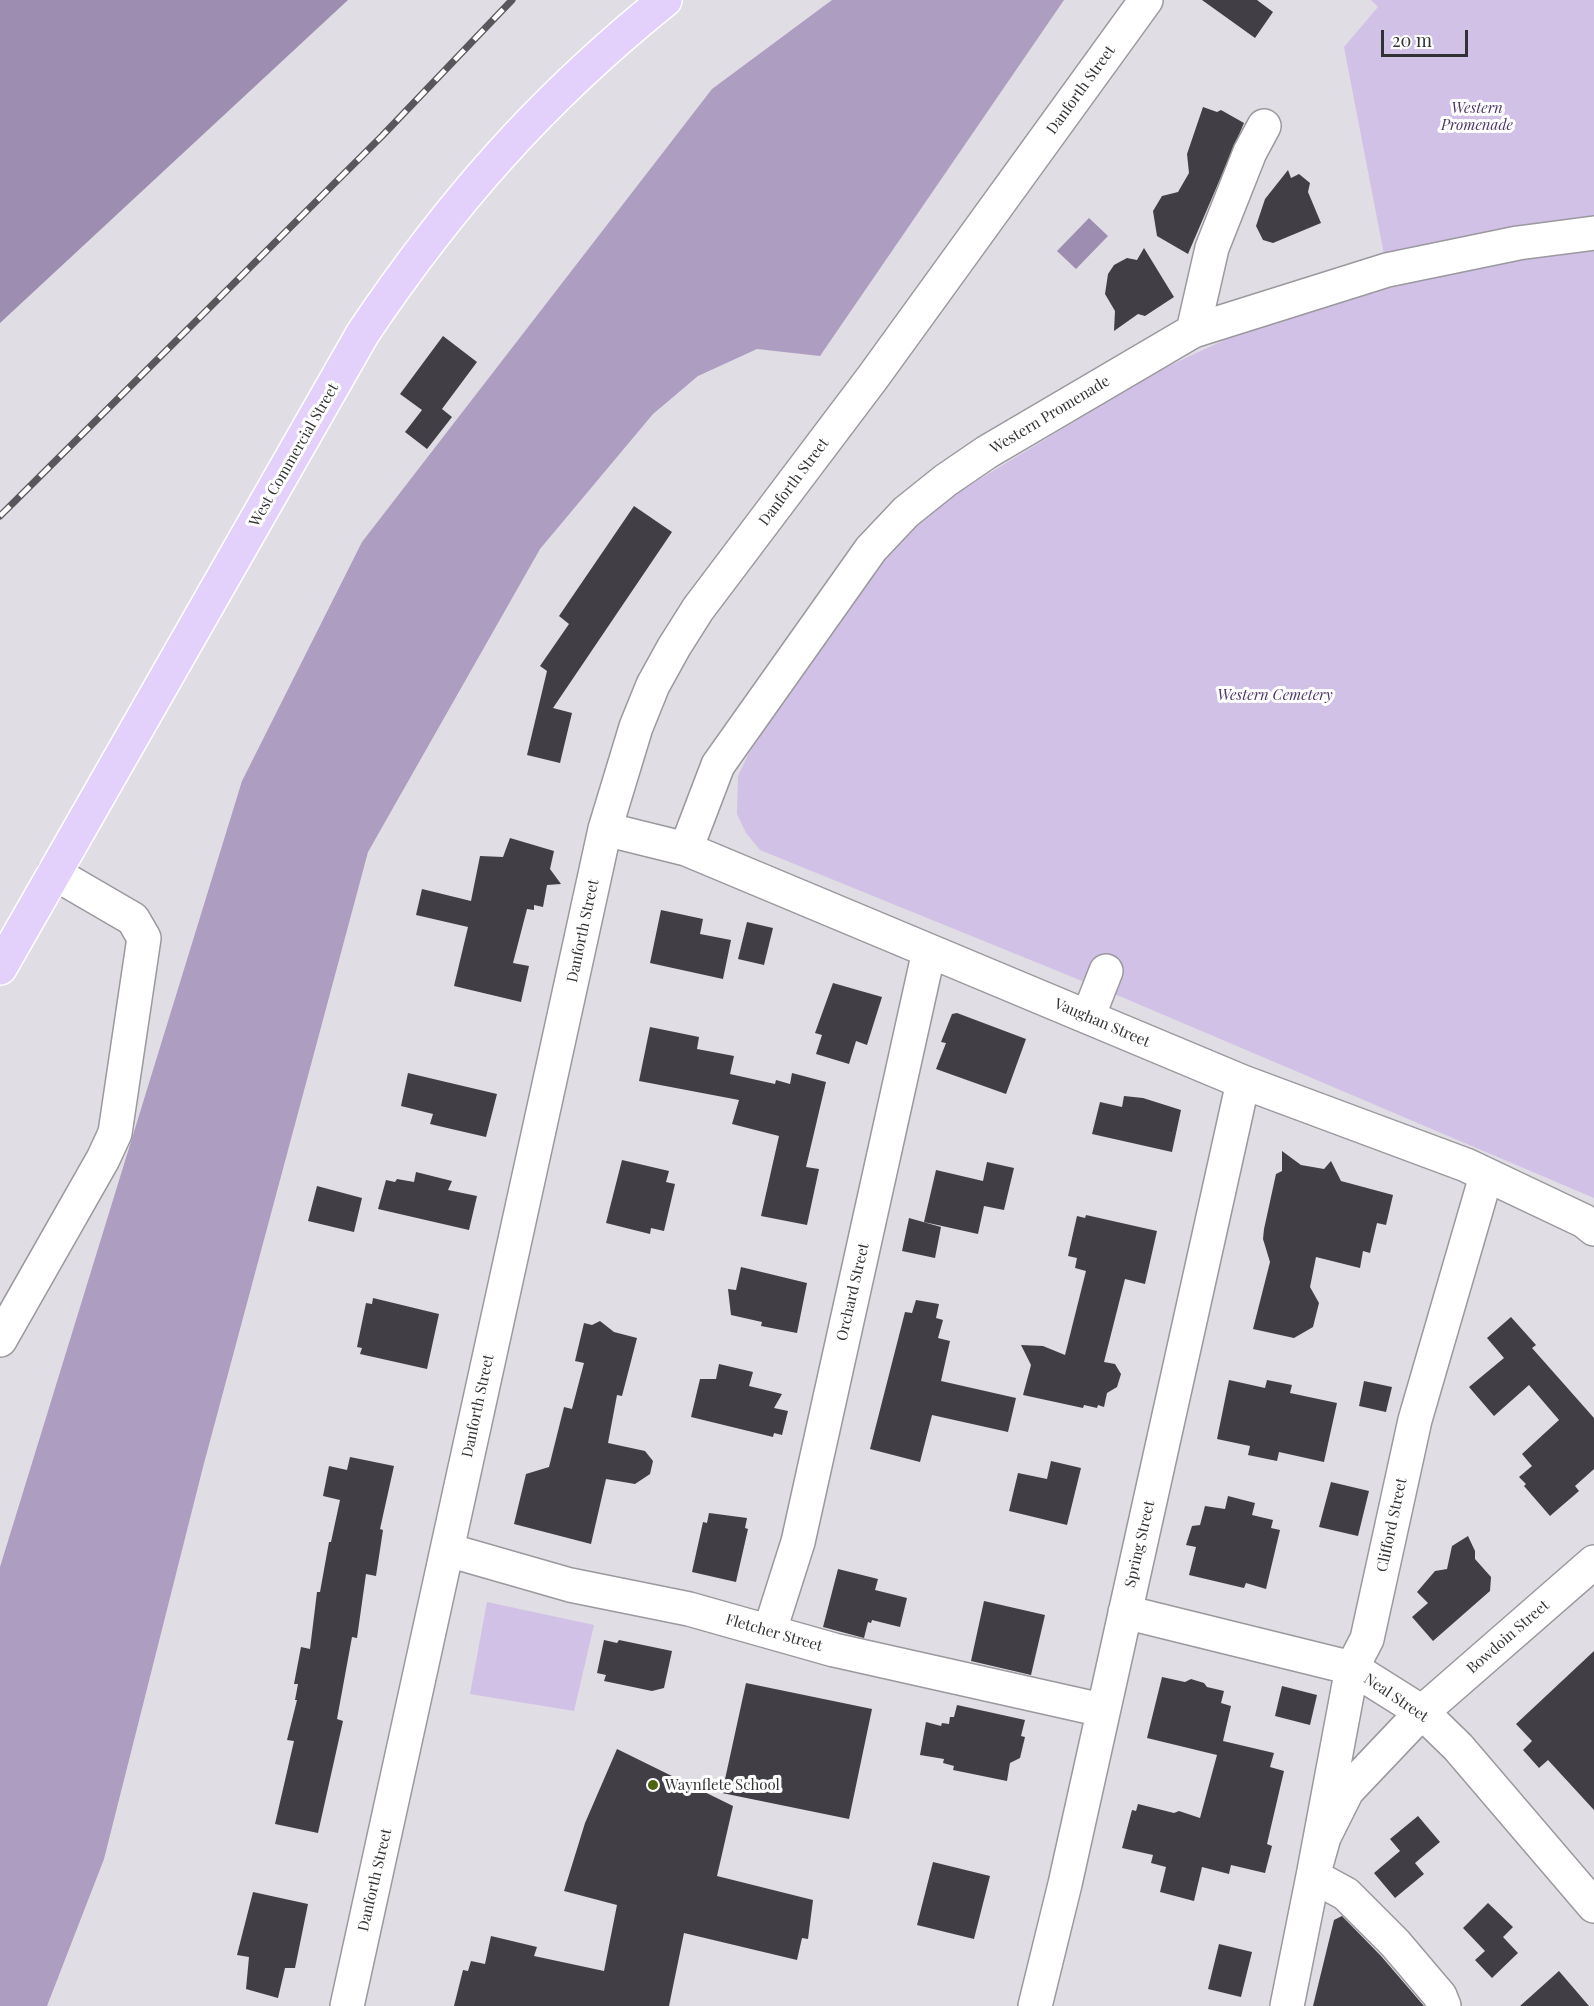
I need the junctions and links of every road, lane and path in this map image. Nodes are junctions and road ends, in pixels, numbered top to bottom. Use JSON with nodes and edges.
{"nodes":[{"id":1,"x":665,"y":0,"type":"edge"},
{"id":2,"x":1146,"y":0,"type":"edge"},
{"id":3,"x":1264,"y":126,"type":"dead end"},
{"id":4,"x":1594,"y":233,"type":"edge"},
{"id":5,"x":1193,"y":331,"type":"junction"},
{"id":6,"x":605,"y":830,"type":"junction"},
{"id":7,"x":686,"y":849,"type":"junction"},
{"id":8,"x":54,"y":873,"type":"junction"},
{"id":9,"x":929,"y":951,"type":"junction"},
{"id":10,"x":0,"y":968,"type":"edge"},
{"id":11,"x":1106,"y":970,"type":"dead end"},
{"id":12,"x":1088,"y":1017,"type":"junction"},
{"id":13,"x":1243,"y":1082,"type":"junction"},
{"id":14,"x":1486,"y":1176,"type":"junction"},
{"id":15,"x":1594,"y":1229,"type":"edge"},
{"id":16,"x":0,"y":1340,"type":"edge"},
{"id":17,"x":448,"y":1550,"type":"junction"},
{"id":18,"x":1594,"y":1562,"type":"edge"},
{"id":19,"x":1125,"y":1612,"type":"junction"},
{"id":20,"x":770,"y":1630,"type":"junction"},
{"id":21,"x":1352,"y":1668,"type":"junction"},
{"id":22,"x":1102,"y":1710,"type":"junction"},
{"id":23,"x":1422,"y":1712,"type":"junction"},
{"id":24,"x":1313,"y":1876,"type":"junction"},
{"id":25,"x":1594,"y":1906,"type":"edge"},
{"id":26,"x":346,"y":2006,"type":"edge"},
{"id":27,"x":1035,"y":2006,"type":"edge"},
{"id":28,"x":1287,"y":2006,"type":"edge"},
{"id":29,"x":1444,"y":2006,"type":"edge"}],
"edges":[{"from":1,"to":8,"type":"main road","name":"West Commercial Street"},
{"from":2,"to":6,"type":"street","name":"Danforth Street"},
{"from":3,"to":5,"type":"street"},
{"from":4,"to":5,"type":"street","name":"Western Promenade"},
{"from":5,"to":7,"type":"street","name":"Western Promenade"},
{"from":6,"to":7,"type":"street","name":"Vaughan Street"},
{"from":6,"to":17,"type":"street","name":"Danforth Street"},
{"from":7,"to":9,"type":"street","name":"Vaughan Street"},
{"from":8,"to":10,"type":"main road","name":"West Commercial Street"},
{"from":8,"to":16,"type":"street"},
{"from":9,"to":12,"type":"street","name":"Vaughan Street"},
{"from":9,"to":20,"type":"street","name":"Orchard Street"},
{"from":11,"to":12,"type":"street"},
{"from":12,"to":13,"type":"street","name":"Vaughan Street"},
{"from":13,"to":14,"type":"street","name":"Vaughan Street"},
{"from":13,"to":19,"type":"street","name":"Spring Street"},
{"from":14,"to":15,"type":"street","name":"Vaughan Street"},
{"from":14,"to":21,"type":"street","name":"Clifford Street"},
{"from":17,"to":20,"type":"street","name":"Fletcher Street"},
{"from":17,"to":26,"type":"street","name":"Danforth Street"},
{"from":18,"to":23,"type":"street","name":"Bowdoin Street"},
{"from":19,"to":21,"type":"street","name":"Neal Street"},
{"from":19,"to":22,"type":"street","name":"Spring Street"},
{"from":20,"to":22,"type":"street","name":"Fletcher Street"},
{"from":21,"to":23,"type":"street","name":"Neal Street"},
{"from":21,"to":24,"type":"street","name":"Clifford Street"},
{"from":22,"to":27,"type":"street","name":"Spring Street"},
{"from":23,"to":24,"type":"street","name":"Clifford Street"},
{"from":23,"to":25,"type":"street","name":"Neal Street"},
{"from":24,"to":28,"type":"street","name":"Clifford Street"},
{"from":24,"to":29,"type":"street"}]}
